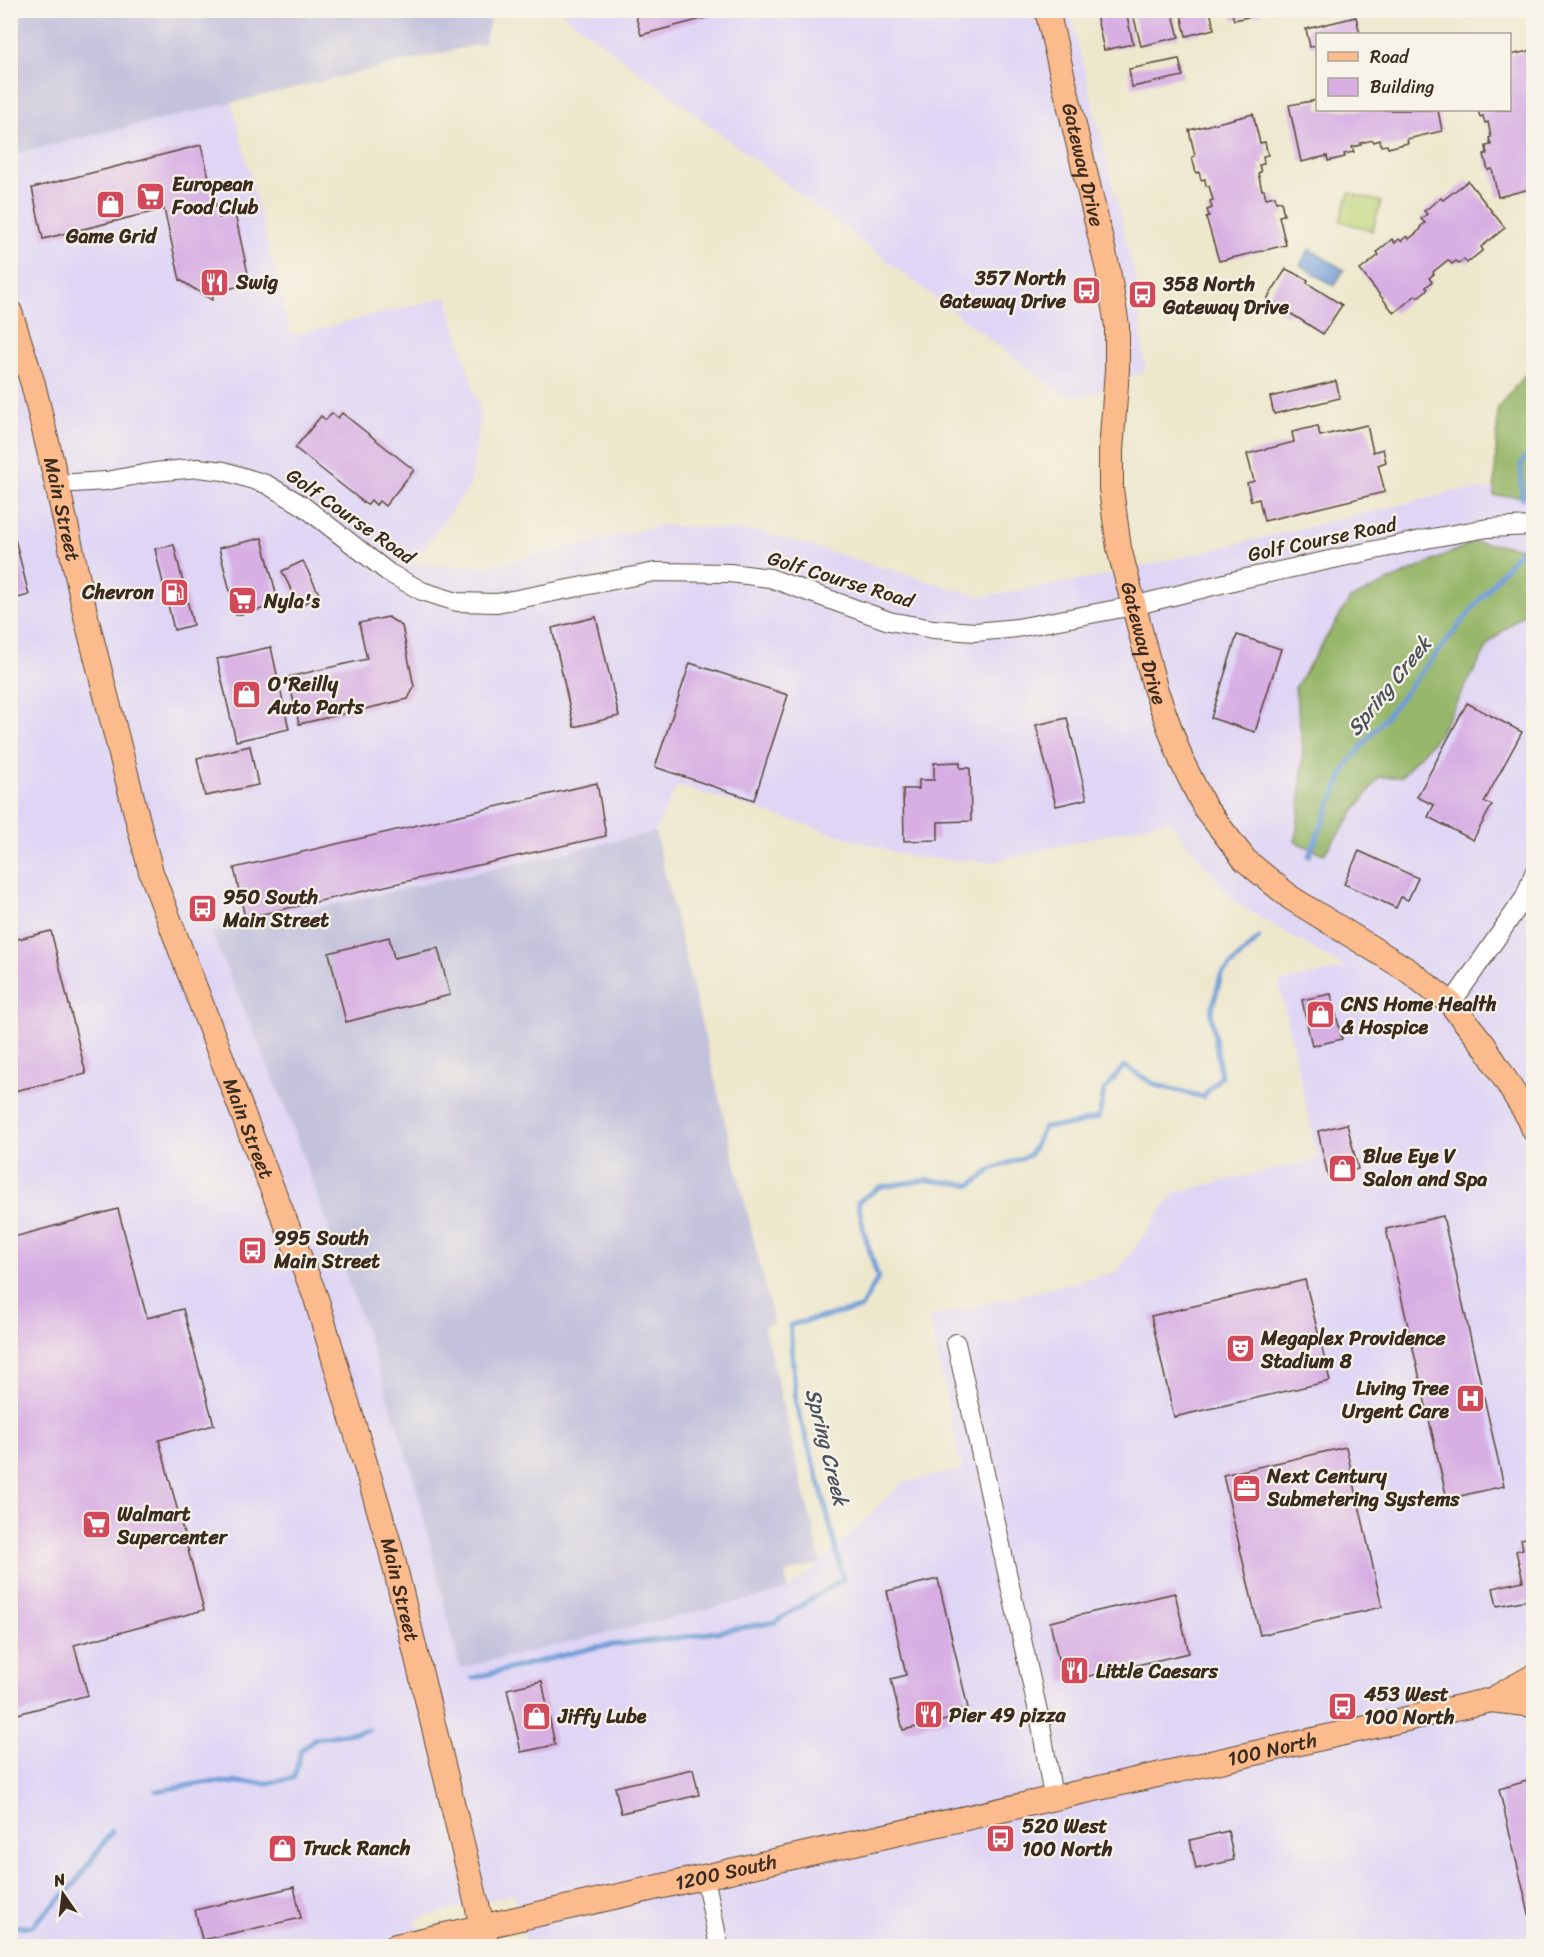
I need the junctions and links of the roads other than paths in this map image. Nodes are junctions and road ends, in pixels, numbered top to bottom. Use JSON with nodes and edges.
{"nodes":[{"id":1,"x":1047,"y":10,"type":"edge"},
{"id":2,"x":10,"y":312,"type":"edge"},
{"id":3,"x":57,"y":484,"type":"junction"},
{"id":4,"x":1533,"y":526,"type":"edge"},
{"id":5,"x":1133,"y":606,"type":"junction"},
{"id":6,"x":1533,"y":873,"type":"edge"},
{"id":7,"x":1451,"y":1004,"type":"junction"},
{"id":8,"x":1533,"y":1130,"type":"edge"},
{"id":9,"x":956,"y":1343,"type":"dead end"},
{"id":10,"x":1533,"y":1676,"type":"edge"},
{"id":11,"x":1491,"y":1700,"type":"junction"},
{"id":12,"x":1533,"y":1705,"type":"edge"},
{"id":13,"x":1053,"y":1798,"type":"junction"},
{"id":14,"x":705,"y":1876,"type":"junction"},
{"id":15,"x":484,"y":1937,"type":"edge"},
{"id":16,"x":396,"y":1947,"type":"edge"},
{"id":17,"x":719,"y":1947,"type":"edge"}],
"edges":[{"from":1,"to":5,"type":"main road","name":"Gateway Drive"},
{"from":2,"to":3,"type":"main road","name":"Main Street"},
{"from":3,"to":5,"type":"street","name":"Golf Course Road"},
{"from":3,"to":15,"type":"main road","name":"Main Street"},
{"from":4,"to":5,"type":"street","name":"Golf Course Road"},
{"from":5,"to":7,"type":"main road","name":"Gateway Drive"},
{"from":6,"to":7,"type":"street"},
{"from":7,"to":8,"type":"main road","name":"Gateway Drive"},
{"from":9,"to":13,"type":"street"},
{"from":10,"to":11,"type":"main road","name":"100 North"},
{"from":11,"to":12,"type":"main road","name":"100 North"},
{"from":11,"to":13,"type":"main road","name":"100 North"},
{"from":13,"to":14,"type":"main road","name":"1200 South"},
{"from":14,"to":15,"type":"main road","name":"1200 South"},
{"from":14,"to":17,"type":"street"},
{"from":15,"to":16,"type":"main road","name":"1200 South"}]}
